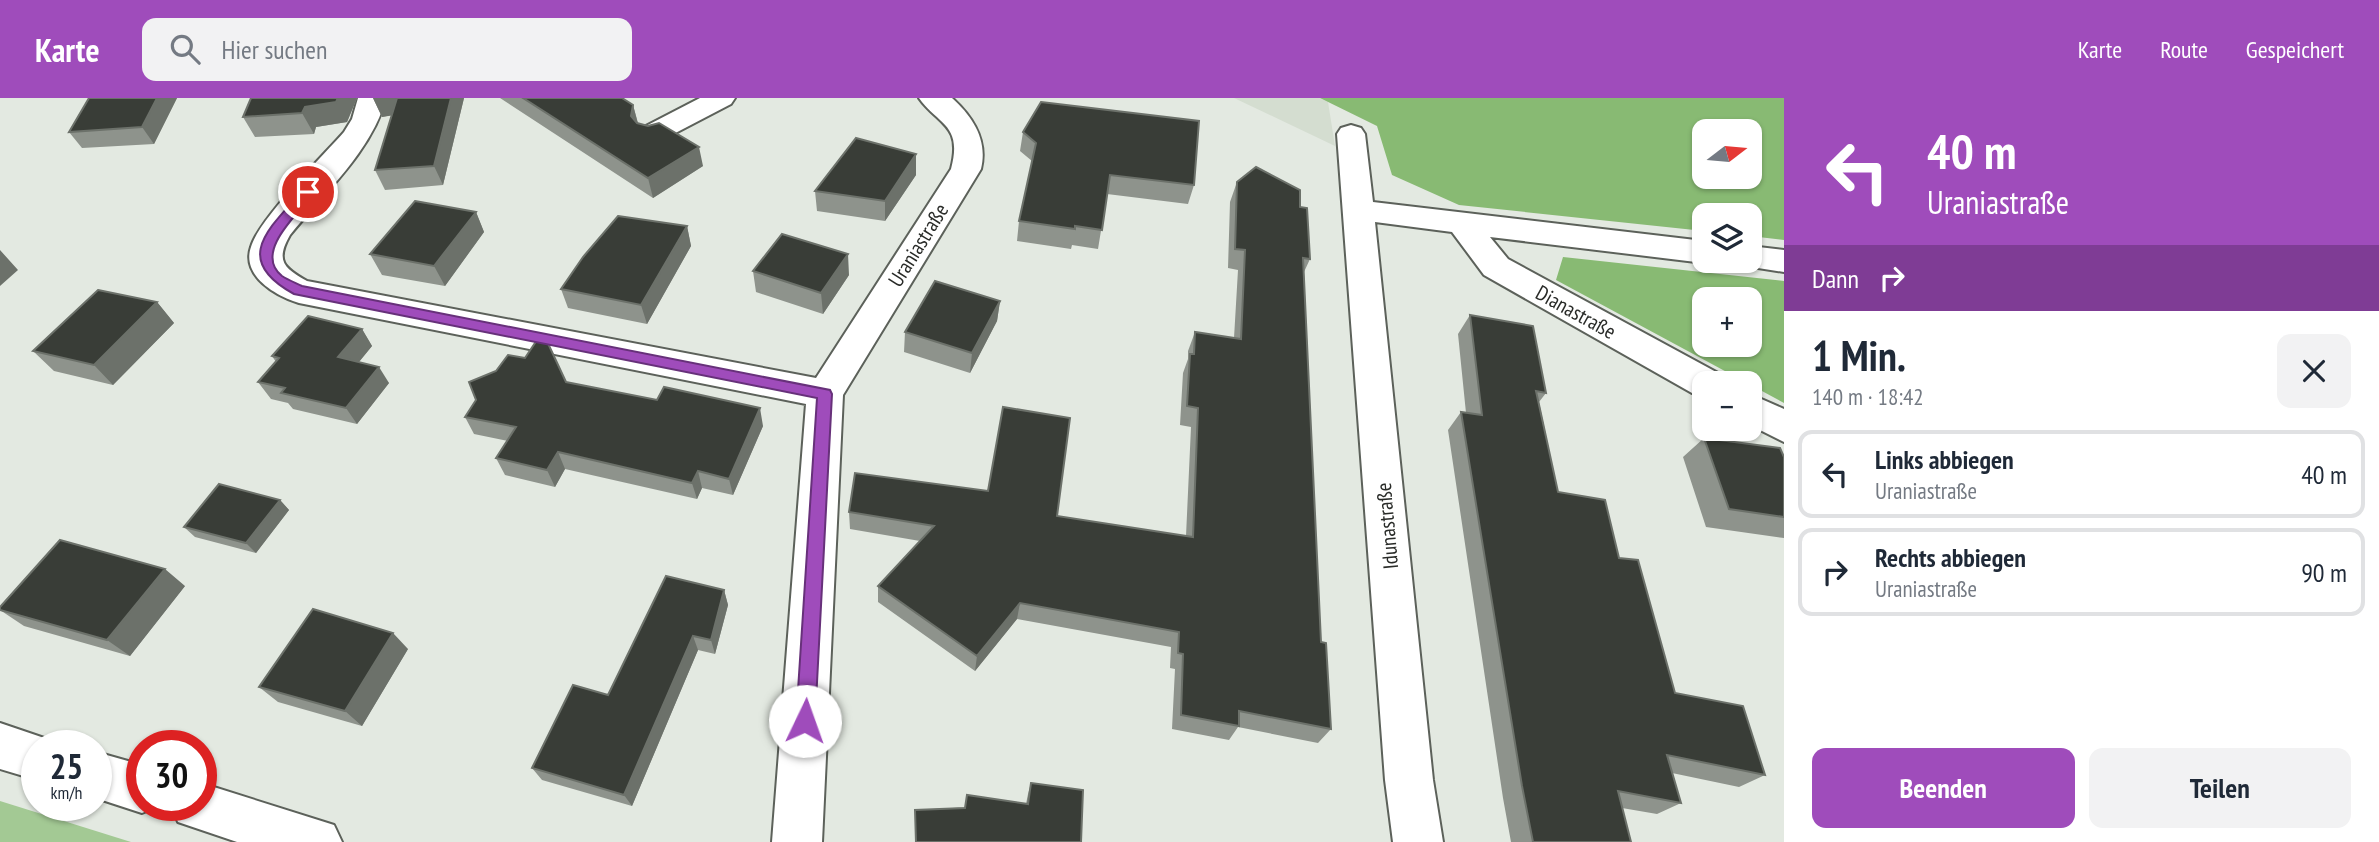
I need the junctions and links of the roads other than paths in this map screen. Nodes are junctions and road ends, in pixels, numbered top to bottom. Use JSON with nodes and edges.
{"nodes":[{"id":1,"x":372,"y":98,"type":"edge"},
{"id":2,"x":722,"y":98,"type":"edge"},
{"id":3,"x":933,"y":98,"type":"edge"},
{"id":4,"x":652,"y":134,"type":"edge"},
{"id":5,"x":1351,"y":134,"type":"dead end"},
{"id":6,"x":1357,"y":210,"type":"junction"},
{"id":7,"x":1462,"y":223,"type":"junction"},
{"id":8,"x":1692,"y":251,"type":"edge"},
{"id":9,"x":1762,"y":258,"type":"edge"},
{"id":10,"x":1784,"y":261,"type":"edge"},
{"id":11,"x":1692,"y":376,"type":"edge"},
{"id":12,"x":825,"y":394,"type":"junction"},
{"id":13,"x":1762,"y":415,"type":"edge"},
{"id":14,"x":1784,"y":427,"type":"edge"},
{"id":15,"x":0,"y":746,"type":"edge"},
{"id":16,"x":21,"y":752,"type":"edge"},
{"id":17,"x":217,"y":812,"type":"edge"},
{"id":18,"x":317,"y":842,"type":"edge"},
{"id":19,"x":797,"y":842,"type":"edge"},
{"id":20,"x":1418,"y":842,"type":"edge"}],
"edges":[{"from":1,"to":12,"type":"street"},
{"from":2,"to":4,"type":"street"},
{"from":3,"to":12,"type":"street","name":"Uraniastraße"},
{"from":5,"to":6,"type":"street","name":"Idunastraße"},
{"from":6,"to":7,"type":"street"},
{"from":6,"to":20,"type":"street","name":"Idunastraße"},
{"from":7,"to":8,"type":"street"},
{"from":7,"to":11,"type":"street","name":"Dianastraße"},
{"from":9,"to":10,"type":"street"},
{"from":12,"to":19,"type":"street","name":"Uraniastraße"},
{"from":13,"to":14,"type":"street"},
{"from":15,"to":16,"type":"street"},
{"from":17,"to":18,"type":"street"}]}
